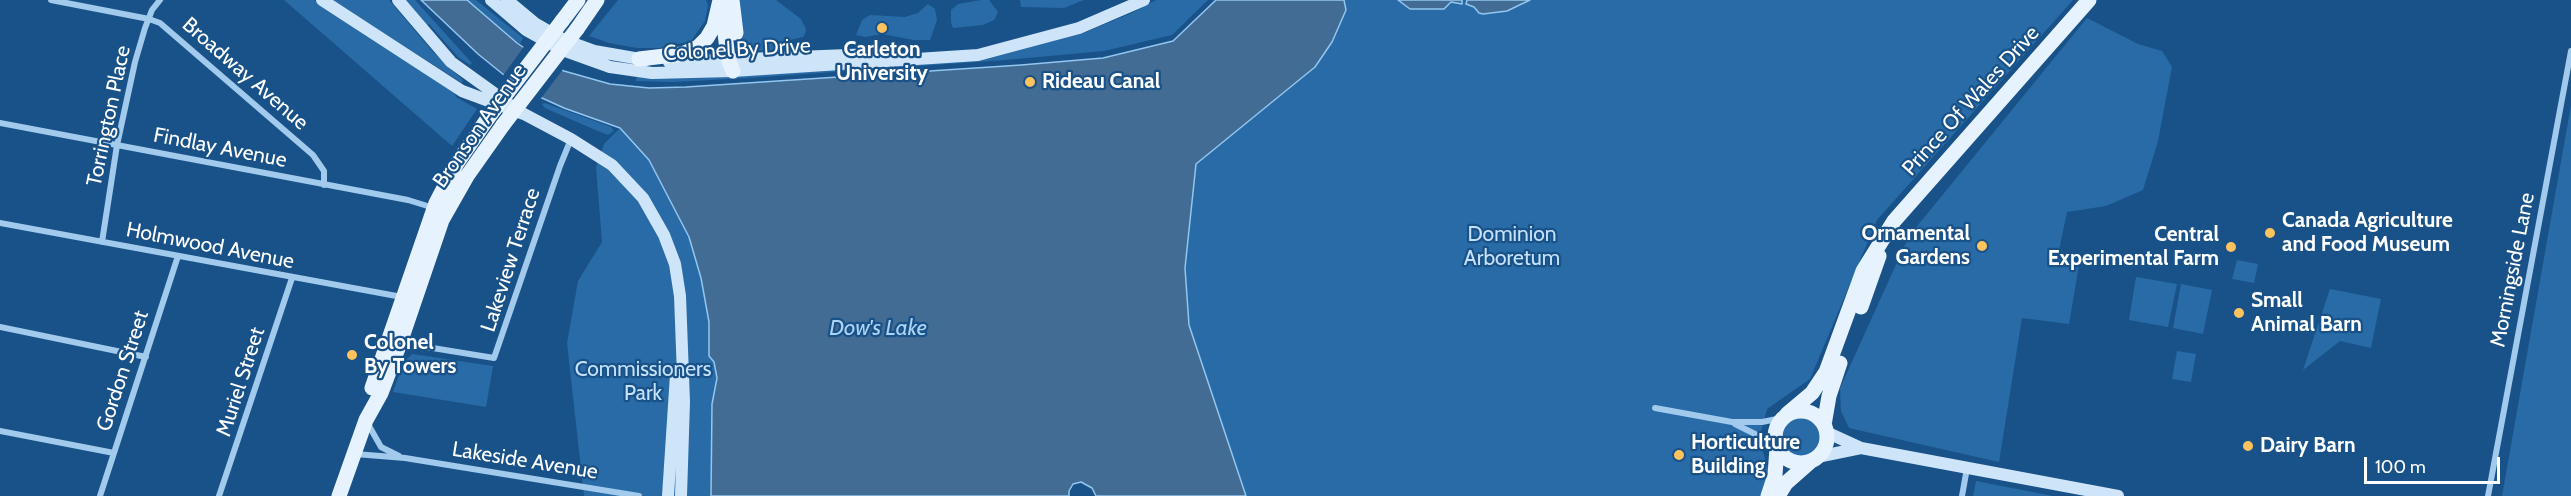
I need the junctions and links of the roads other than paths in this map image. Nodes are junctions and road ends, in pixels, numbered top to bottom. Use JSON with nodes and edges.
{"nodes":[{"id":1,"x":51,"y":0,"type":"edge"},
{"id":2,"x":160,"y":0,"type":"edge"},
{"id":3,"x":322,"y":0,"type":"edge"},
{"id":4,"x":398,"y":0,"type":"edge"},
{"id":5,"x":491,"y":0,"type":"edge"},
{"id":6,"x":507,"y":0,"type":"edge"},
{"id":7,"x":578,"y":0,"type":"edge"},
{"id":8,"x":597,"y":0,"type":"edge"},
{"id":9,"x":720,"y":0,"type":"edge"},
{"id":10,"x":732,"y":0,"type":"edge"},
{"id":11,"x":1144,"y":0,"type":"edge"},
{"id":12,"x":2089,"y":0,"type":"edge"},
{"id":13,"x":149,"y":19,"type":"junction"},
{"id":14,"x":2571,"y":51,"type":"edge"},
{"id":15,"x":639,"y":59,"type":"junction"},
{"id":16,"x":733,"y":63,"type":"junction"},
{"id":17,"x":524,"y":114,"type":"junction"},
{"id":18,"x":0,"y":123,"type":"edge"},
{"id":19,"x":572,"y":139,"type":"junction"},
{"id":20,"x":117,"y":145,"type":"junction"},
{"id":21,"x":324,"y":185,"type":"junction"},
{"id":22,"x":434,"y":208,"type":"junction"},
{"id":23,"x":0,"y":223,"type":"edge"},
{"id":24,"x":1887,"y":234,"type":"junction"},
{"id":25,"x":102,"y":242,"type":"junction"},
{"id":26,"x":178,"y":256,"type":"junction"},
{"id":27,"x":292,"y":278,"type":"junction"},
{"id":28,"x":408,"y":298,"type":"junction"},
{"id":29,"x":0,"y":327,"type":"edge"},
{"id":30,"x":681,"y":338,"type":"junction"},
{"id":31,"x":395,"y":341,"type":"junction"},
{"id":32,"x":146,"y":357,"type":"junction"},
{"id":33,"x":1654,"y":408,"type":"dead end"},
{"id":34,"x":1784,"y":416,"type":"junction"},
{"id":35,"x":366,"y":420,"type":"junction"},
{"id":36,"x":1732,"y":422,"type":"junction"},
{"id":37,"x":1825,"y":429,"type":"junction"},
{"id":38,"x":0,"y":430,"type":"edge"},
{"id":39,"x":1776,"y":446,"type":"junction"},
{"id":40,"x":1862,"y":448,"type":"junction"},
{"id":41,"x":114,"y":453,"type":"junction"},
{"id":42,"x":354,"y":454,"type":"junction"},
{"id":43,"x":405,"y":458,"type":"junction"},
{"id":44,"x":1814,"y":459,"type":"junction"},
{"id":45,"x":1967,"y":468,"type":"junction"},
{"id":46,"x":100,"y":496,"type":"edge"},
{"id":47,"x":219,"y":496,"type":"edge"},
{"id":48,"x":339,"y":496,"type":"edge"},
{"id":49,"x":639,"y":496,"type":"edge"},
{"id":50,"x":668,"y":496,"type":"edge"},
{"id":51,"x":681,"y":496,"type":"edge"},
{"id":52,"x":1768,"y":496,"type":"edge"},
{"id":53,"x":1778,"y":496,"type":"edge"},
{"id":54,"x":1962,"y":496,"type":"edge"},
{"id":55,"x":2118,"y":496,"type":"edge"},
{"id":56,"x":2488,"y":496,"type":"edge"}],
"edges":[{"from":1,"to":13,"type":"street","name":"Broadway Avenue"},
{"from":2,"to":13,"type":"street","name":"Torrington Place"},
{"from":3,"to":17,"type":"main road"},
{"from":4,"to":17,"type":"main road"},
{"from":5,"to":16,"type":"main road","name":"Colonel By Drive"},
{"from":6,"to":15,"type":"main road","name":"Colonel By Drive"},
{"from":7,"to":22,"type":"main road","name":"Bronson Avenue","bridge":true},
{"from":8,"to":28,"type":"main road","name":"Bronson Avenue","bridge":true},
{"from":9,"to":15,"type":"main road"},
{"from":9,"to":16,"type":"main road"},
{"from":10,"to":16,"type":"main road"},
{"from":11,"to":16,"type":"main road","name":"Colonel By Drive"},
{"from":12,"to":24,"type":"main road","name":"Prince Of Wales Drive"},
{"from":13,"to":20,"type":"street","name":"Torrington Place"},
{"from":13,"to":21,"type":"street","name":"Broadway Avenue"},
{"from":14,"to":56,"type":"street","name":"Morningside Lane"},
{"from":15,"to":16,"type":"main road","name":"Colonel By Drive"},
{"from":17,"to":19,"type":"main road"},
{"from":18,"to":20,"type":"street","name":"Findlay Avenue"},
{"from":19,"to":30,"type":"main road"},
{"from":19,"to":31,"type":"street","name":"Lakeview Terrace"},
{"from":20,"to":21,"type":"street","name":"Findlay Avenue"},
{"from":20,"to":25,"type":"street","name":"Torrington Place"},
{"from":21,"to":22,"type":"street","name":"Findlay Avenue"},
{"from":22,"to":28,"type":"main road","name":"Bronson Avenue"},
{"from":23,"to":25,"type":"street","name":"Holmwood Avenue"},
{"from":24,"to":34,"type":"main road","name":"Prince Of Wales Drive"},
{"from":24,"to":37,"type":"main road","name":"Prince Of Wales Drive"},
{"from":25,"to":26,"type":"street","name":"Holmwood Avenue"},
{"from":26,"to":27,"type":"street","name":"Holmwood Avenue"},
{"from":26,"to":32,"type":"street","name":"Gordon Street"},
{"from":27,"to":28,"type":"street","name":"Holmwood Avenue"},
{"from":27,"to":47,"type":"street","name":"Muriel Street"},
{"from":28,"to":31,"type":"main road","name":"Bronson Avenue"},
{"from":29,"to":32,"type":"street"},
{"from":30,"to":50,"type":"main road"},
{"from":30,"to":51,"type":"main road"},
{"from":31,"to":35,"type":"main road","name":"Bronson Avenue"},
{"from":32,"to":41,"type":"street","name":"Gordon Street"},
{"from":33,"to":36,"type":"street"},
{"from":34,"to":36,"type":"street"},
{"from":34,"to":37,"type":"main road"},
{"from":34,"to":39,"type":"main road"},
{"from":35,"to":42,"type":"main road","name":"Bronson Avenue"},
{"from":35,"to":43,"type":"street","name":"Lakeside Avenue"},
{"from":36,"to":39,"type":"street"},
{"from":37,"to":40,"type":"main road"},
{"from":37,"to":44,"type":"main road"},
{"from":38,"to":41,"type":"street"},
{"from":39,"to":44,"type":"main road"},
{"from":39,"to":52,"type":"main road"},
{"from":40,"to":44,"type":"main road"},
{"from":40,"to":45,"type":"main road"},
{"from":41,"to":46,"type":"street","name":"Gordon Street"},
{"from":42,"to":43,"type":"street","name":"Lakeside Avenue"},
{"from":42,"to":48,"type":"main road","name":"Bronson Avenue"},
{"from":43,"to":49,"type":"street","name":"Lakeside Avenue"},
{"from":44,"to":53,"type":"main road"},
{"from":45,"to":54,"type":"street"},
{"from":45,"to":55,"type":"main road"}]}
